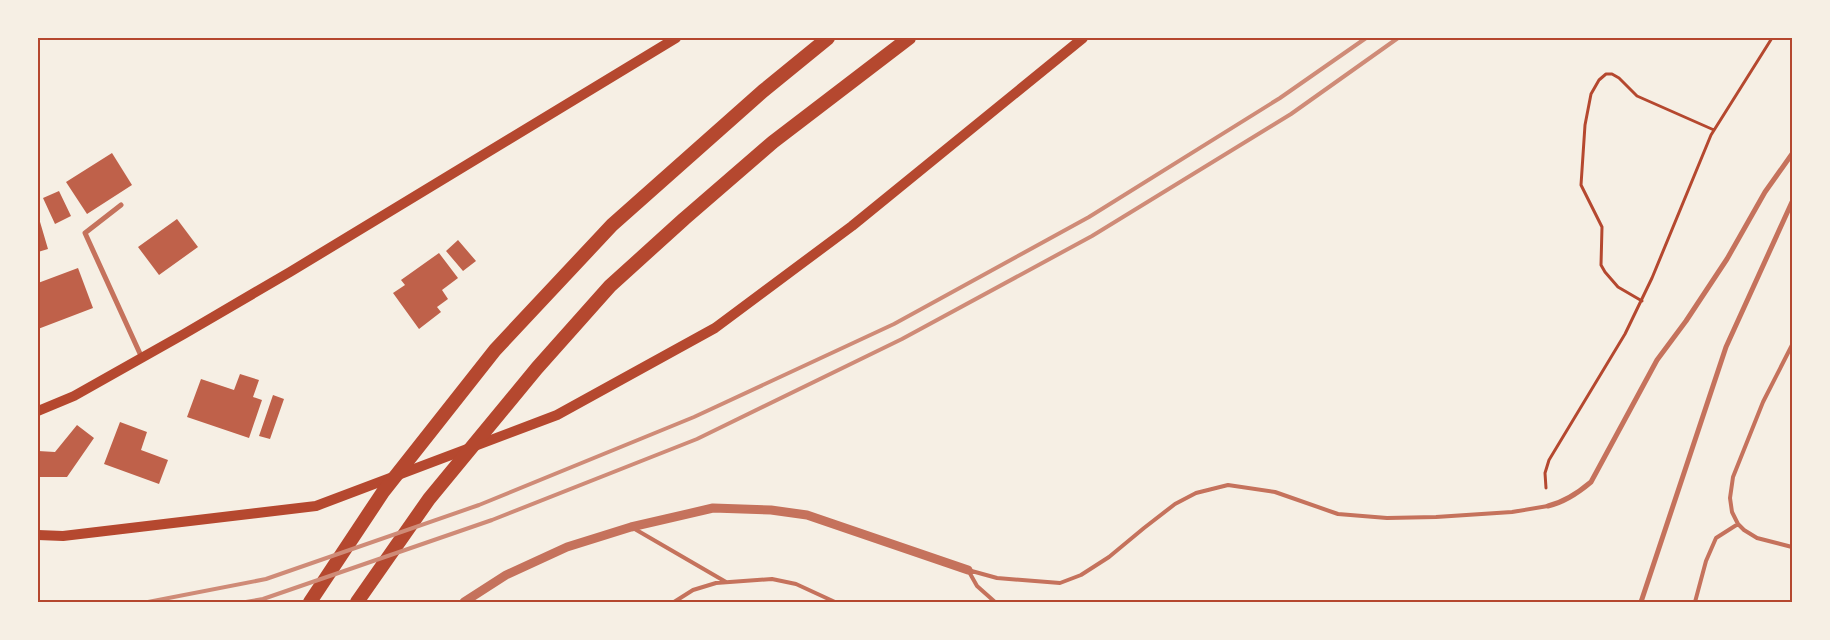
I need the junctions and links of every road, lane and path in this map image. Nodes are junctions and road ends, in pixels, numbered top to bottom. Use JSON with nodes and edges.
{"nodes":[{"id":1,"x":676,"y":38,"type":"edge"},
{"id":2,"x":828,"y":38,"type":"edge"},
{"id":3,"x":909,"y":38,"type":"edge"},
{"id":4,"x":1083,"y":38,"type":"edge"},
{"id":5,"x":1772,"y":38,"type":"edge"},
{"id":6,"x":1714,"y":130,"type":"junction"},
{"id":7,"x":1792,"y":154,"type":"edge"},
{"id":8,"x":1792,"y":202,"type":"edge"},
{"id":9,"x":121,"y":205,"type":"dead end"},
{"id":10,"x":1642,"y":301,"type":"junction"},
{"id":11,"x":1792,"y":345,"type":"edge"},
{"id":12,"x":142,"y":358,"type":"junction"},
{"id":13,"x":38,"y":411,"type":"edge"},
{"id":14,"x":1548,"y":506,"type":"junction"},
{"id":15,"x":1738,"y":524,"type":"junction"},
{"id":16,"x":631,"y":527,"type":"junction"},
{"id":17,"x":38,"y":534,"type":"edge"},
{"id":18,"x":1792,"y":547,"type":"edge"},
{"id":19,"x":968,"y":570,"type":"junction"},
{"id":20,"x":726,"y":582,"type":"junction"},
{"id":21,"x":310,"y":602,"type":"edge"},
{"id":22,"x":357,"y":602,"type":"edge"},
{"id":23,"x":464,"y":602,"type":"edge"},
{"id":24,"x":674,"y":602,"type":"edge"},
{"id":25,"x":835,"y":602,"type":"edge"},
{"id":26,"x":995,"y":602,"type":"edge"},
{"id":27,"x":1641,"y":602,"type":"edge"},
{"id":28,"x":1695,"y":602,"type":"edge"}],
"edges":[{"from":1,"to":12,"type":"main road"},
{"from":2,"to":21,"type":"highway"},
{"from":3,"to":22,"type":"highway"},
{"from":4,"to":17,"type":"main road"},
{"from":5,"to":6,"type":"path"},
{"from":6,"to":10,"type":"path"},
{"from":6,"to":10,"type":"path"},
{"from":7,"to":14,"type":"street"},
{"from":8,"to":27,"type":"street"},
{"from":9,"to":12,"type":"street"},
{"from":10,"to":14,"type":"path"},
{"from":11,"to":15,"type":"lane"},
{"from":12,"to":13,"type":"main road"},
{"from":14,"to":19,"type":"lane"},
{"from":15,"to":18,"type":"lane"},
{"from":15,"to":28,"type":"lane"},
{"from":16,"to":19,"type":"street"},
{"from":16,"to":20,"type":"lane"},
{"from":16,"to":23,"type":"street"},
{"from":19,"to":26,"type":"lane"},
{"from":20,"to":24,"type":"lane"},
{"from":20,"to":25,"type":"lane"}]}
